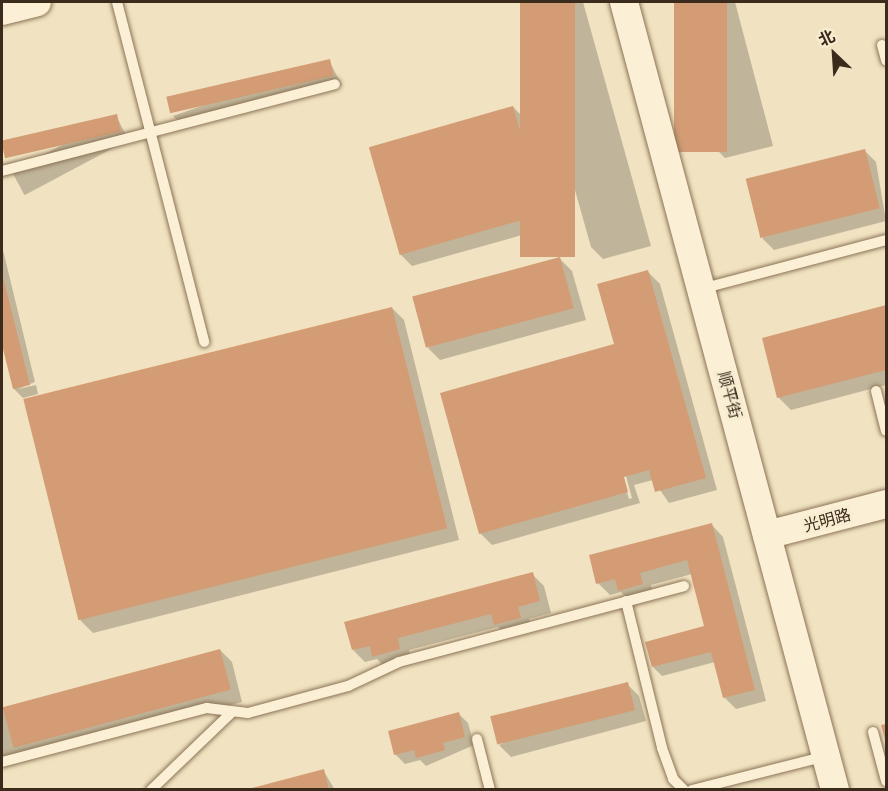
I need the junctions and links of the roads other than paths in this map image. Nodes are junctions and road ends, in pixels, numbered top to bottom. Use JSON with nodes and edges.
{"nodes":[{"id":1,"x":37,"y":2,"type":"edge"},
{"id":2,"x":117,"y":2,"type":"edge"},
{"id":3,"x":624,"y":2,"type":"edge"},
{"id":4,"x":2,"y":11,"type":"edge"},
{"id":5,"x":882,"y":45,"type":"dead end"},
{"id":6,"x":886,"y":60,"type":"edge"},
{"id":7,"x":335,"y":84,"type":"dead end"},
{"id":8,"x":150,"y":132,"type":"junction"},
{"id":9,"x":2,"y":171,"type":"edge"},
{"id":10,"x":886,"y":240,"type":"edge"},
{"id":11,"x":701,"y":289,"type":"junction"},
{"id":12,"x":204,"y":342,"type":"dead end"},
{"id":13,"x":876,"y":391,"type":"dead end"},
{"id":14,"x":886,"y":431,"type":"edge"},
{"id":15,"x":886,"y":504,"type":"edge"},
{"id":16,"x":767,"y":535,"type":"junction"},
{"id":17,"x":684,"y":586,"type":"dead end"},
{"id":18,"x":626,"y":601,"type":"junction"},
{"id":19,"x":232,"y":712,"type":"junction"},
{"id":20,"x":873,"y":732,"type":"dead end"},
{"id":21,"x":477,"y":739,"type":"dead end"},
{"id":22,"x":826,"y":756,"type":"junction"},
{"id":23,"x":2,"y":762,"type":"edge"},
{"id":24,"x":886,"y":781,"type":"edge"},
{"id":25,"x":151,"y":789,"type":"edge"},
{"id":26,"x":490,"y":789,"type":"edge"},
{"id":27,"x":684,"y":789,"type":"edge"},
{"id":28,"x":692,"y":789,"type":"edge"},
{"id":29,"x":835,"y":789,"type":"edge"}],
"edges":[{"from":1,"to":4,"type":"street"},
{"from":2,"to":8,"type":"lane"},
{"from":3,"to":11,"type":"street","name":"顺平街"},
{"from":5,"to":6,"type":"lane"},
{"from":7,"to":8,"type":"lane"},
{"from":8,"to":9,"type":"lane"},
{"from":8,"to":12,"type":"lane"},
{"from":10,"to":11,"type":"lane"},
{"from":11,"to":16,"type":"street","name":"顺平街"},
{"from":13,"to":14,"type":"lane"},
{"from":15,"to":16,"type":"street","name":"光明路"},
{"from":16,"to":22,"type":"street","name":"顺平街"},
{"from":17,"to":18,"type":"lane"},
{"from":18,"to":19,"type":"lane"},
{"from":18,"to":27,"type":"lane"},
{"from":19,"to":23,"type":"lane"},
{"from":19,"to":25,"type":"lane"},
{"from":20,"to":24,"type":"lane"},
{"from":21,"to":26,"type":"lane"},
{"from":22,"to":28,"type":"lane"},
{"from":22,"to":29,"type":"street","name":"顺平街"}]}
